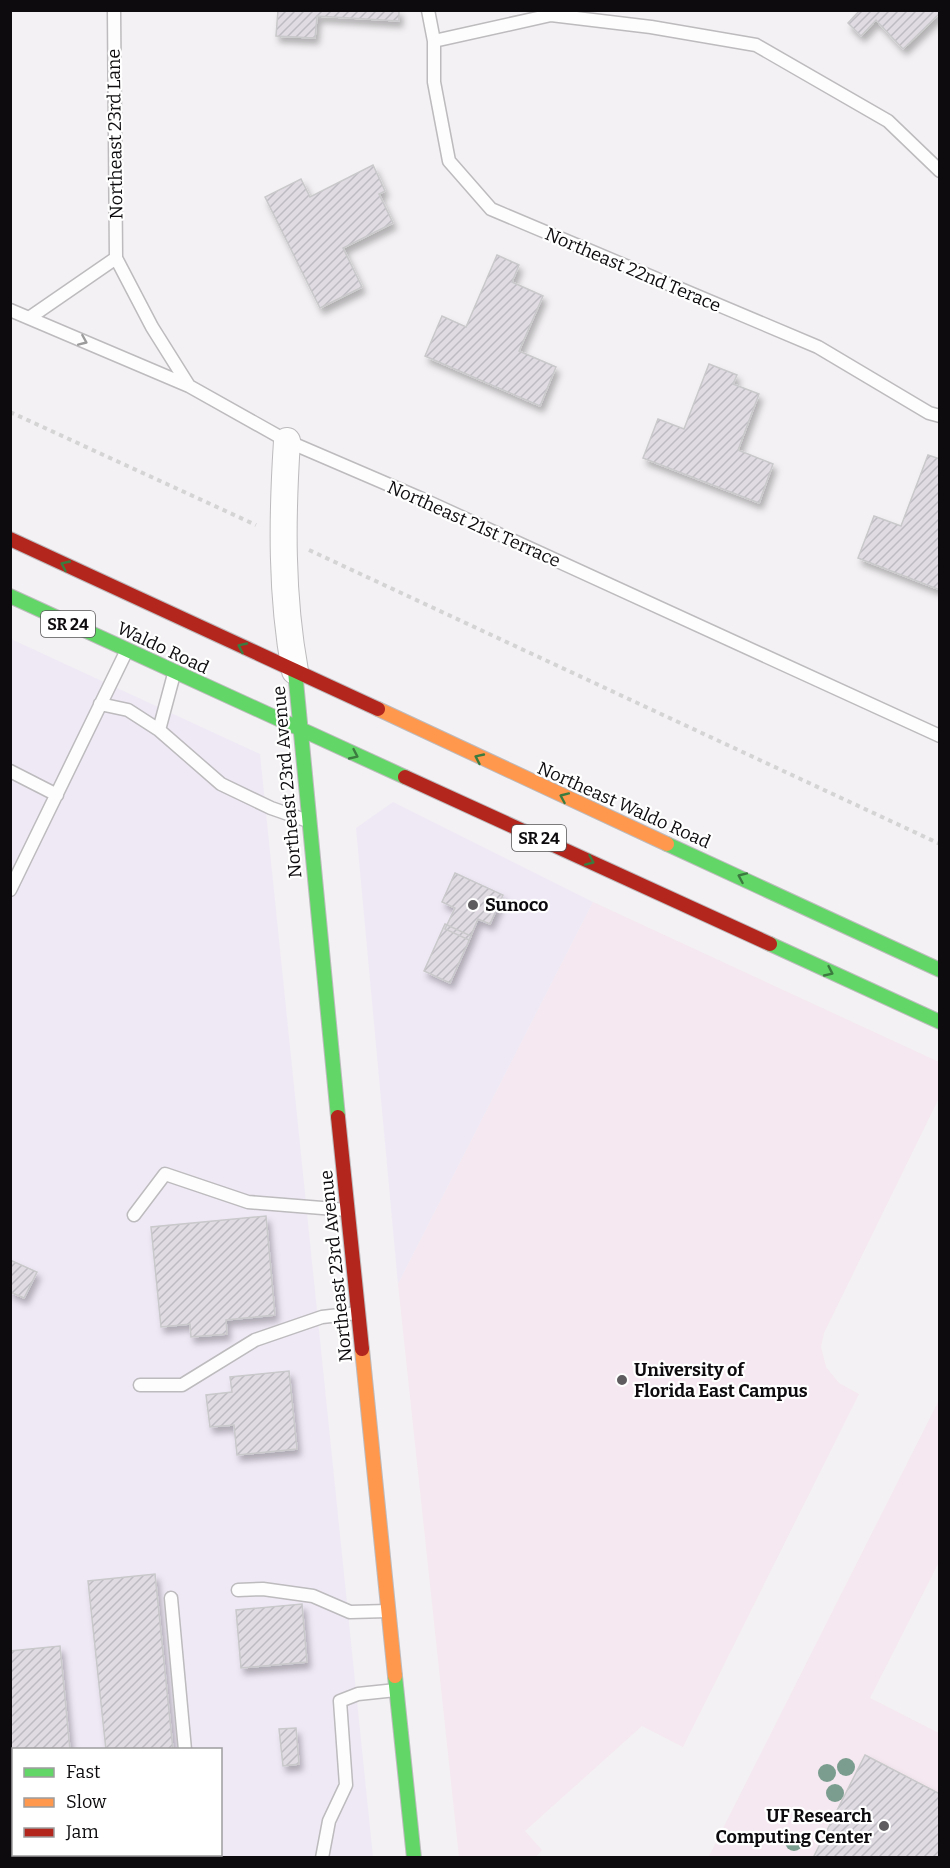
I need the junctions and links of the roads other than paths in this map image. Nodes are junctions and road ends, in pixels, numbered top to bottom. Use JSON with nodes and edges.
{"nodes":[{"id":1,"x":114,"y":10,"type":"edge"},
{"id":2,"x":428,"y":10,"type":"edge"},
{"id":3,"x":434,"y":41,"type":"junction"},
{"id":4,"x":939,"y":171,"type":"edge"},
{"id":5,"x":116,"y":258,"type":"junction"},
{"id":6,"x":10,"y":310,"type":"edge"},
{"id":7,"x":29,"y":318,"type":"junction"},
{"id":8,"x":189,"y":386,"type":"junction"},
{"id":9,"x":939,"y":416,"type":"edge"},
{"id":10,"x":287,"y":441,"type":"junction"},
{"id":11,"x":10,"y":539,"type":"edge"},
{"id":12,"x":10,"y":596,"type":"edge"},
{"id":13,"x":126,"y":651,"type":"junction"},
{"id":14,"x":295,"y":671,"type":"junction"},
{"id":15,"x":174,"y":673,"type":"junction"},
{"id":16,"x":100,"y":704,"type":"junction"},
{"id":17,"x":159,"y":730,"type":"junction"},
{"id":18,"x":301,"y":731,"type":"junction"},
{"id":19,"x":939,"y":736,"type":"edge"},
{"id":20,"x":10,"y":771,"type":"edge"},
{"id":21,"x":57,"y":795,"type":"junction"},
{"id":22,"x":309,"y":822,"type":"junction"},
{"id":23,"x":10,"y":890,"type":"edge"},
{"id":24,"x":795,"y":901,"type":"junction"},
{"id":25,"x":787,"y":920,"type":"dead end"},
{"id":26,"x":939,"y":970,"type":"edge"},
{"id":27,"x":939,"y":1022,"type":"edge"},
{"id":28,"x":348,"y":1210,"type":"junction"},
{"id":29,"x":134,"y":1215,"type":"dead end"},
{"id":30,"x":358,"y":1313,"type":"junction"},
{"id":31,"x":140,"y":1384,"type":"dead end"},
{"id":32,"x":238,"y":1590,"type":"dead end"},
{"id":33,"x":171,"y":1598,"type":"dead end"},
{"id":34,"x":389,"y":1611,"type":"junction"},
{"id":35,"x":397,"y":1690,"type":"junction"},
{"id":36,"x":185,"y":1748,"type":"edge"},
{"id":37,"x":322,"y":1857,"type":"edge"},
{"id":38,"x":414,"y":1857,"type":"edge"}],
"edges":[{"from":1,"to":5,"type":"lane","name":"Northeast 23rd Lane"},
{"from":2,"to":3,"type":"lane","name":"Northeast 22nd Terace"},
{"from":3,"to":4,"type":"lane"},
{"from":3,"to":9,"type":"lane","name":"Northeast 22nd Terace"},
{"from":5,"to":7,"type":"lane"},
{"from":5,"to":8,"type":"lane","name":"Northeast 23rd Lane"},
{"from":6,"to":7,"type":"lane","name":"Northeast 21st Terrace"},
{"from":7,"to":8,"type":"lane","name":"Northeast 21st Terrace","one_way":true},
{"from":8,"to":10,"type":"lane","name":"Northeast 21st Terrace"},
{"from":10,"to":14,"type":"street"},
{"from":10,"to":19,"type":"lane","name":"Northeast 21st Terrace"},
{"from":14,"to":11,"type":"main road","name":"Waldo Road","number":"SR 24","one_way":true},
{"from":12,"to":13,"type":"main road","name":"Waldo Road","number":"SR 24"},
{"from":13,"to":15,"type":"main road","name":"Waldo Road","number":"SR 24"},
{"from":13,"to":16,"type":"lane"},
{"from":14,"to":18,"type":"main road","name":"Northeast 23rd Avenue"},
{"from":24,"to":14,"type":"main road","name":"Northeast Waldo Road","number":"SR 24","one_way":true},
{"from":15,"to":17,"type":"lane"},
{"from":15,"to":18,"type":"main road","name":"Waldo Road","number":"SR 24"},
{"from":16,"to":17,"type":"lane"},
{"from":16,"to":21,"type":"lane"},
{"from":17,"to":22,"type":"lane"},
{"from":18,"to":22,"type":"main road","name":"Northeast 23rd Avenue"},
{"from":18,"to":27,"type":"main road","number":"SR 24","one_way":true},
{"from":20,"to":21,"type":"lane"},
{"from":21,"to":23,"type":"lane"},
{"from":22,"to":28,"type":"main road","name":"Northeast 23rd Avenue"},
{"from":24,"to":25,"type":"main road"},
{"from":24,"to":26,"type":"main road","name":"Northeast Waldo Road","number":"SR 24"},
{"from":28,"to":29,"type":"lane"},
{"from":28,"to":30,"type":"main road","name":"Northeast 23rd Avenue"},
{"from":30,"to":31,"type":"lane"},
{"from":30,"to":34,"type":"main road","name":"Northeast 23rd Avenue"},
{"from":32,"to":34,"type":"lane"},
{"from":33,"to":36,"type":"lane"},
{"from":34,"to":35,"type":"main road","name":"Northeast 23rd Avenue"},
{"from":35,"to":37,"type":"lane"},
{"from":35,"to":38,"type":"main road","name":"Northeast 23rd Avenue"}]}
